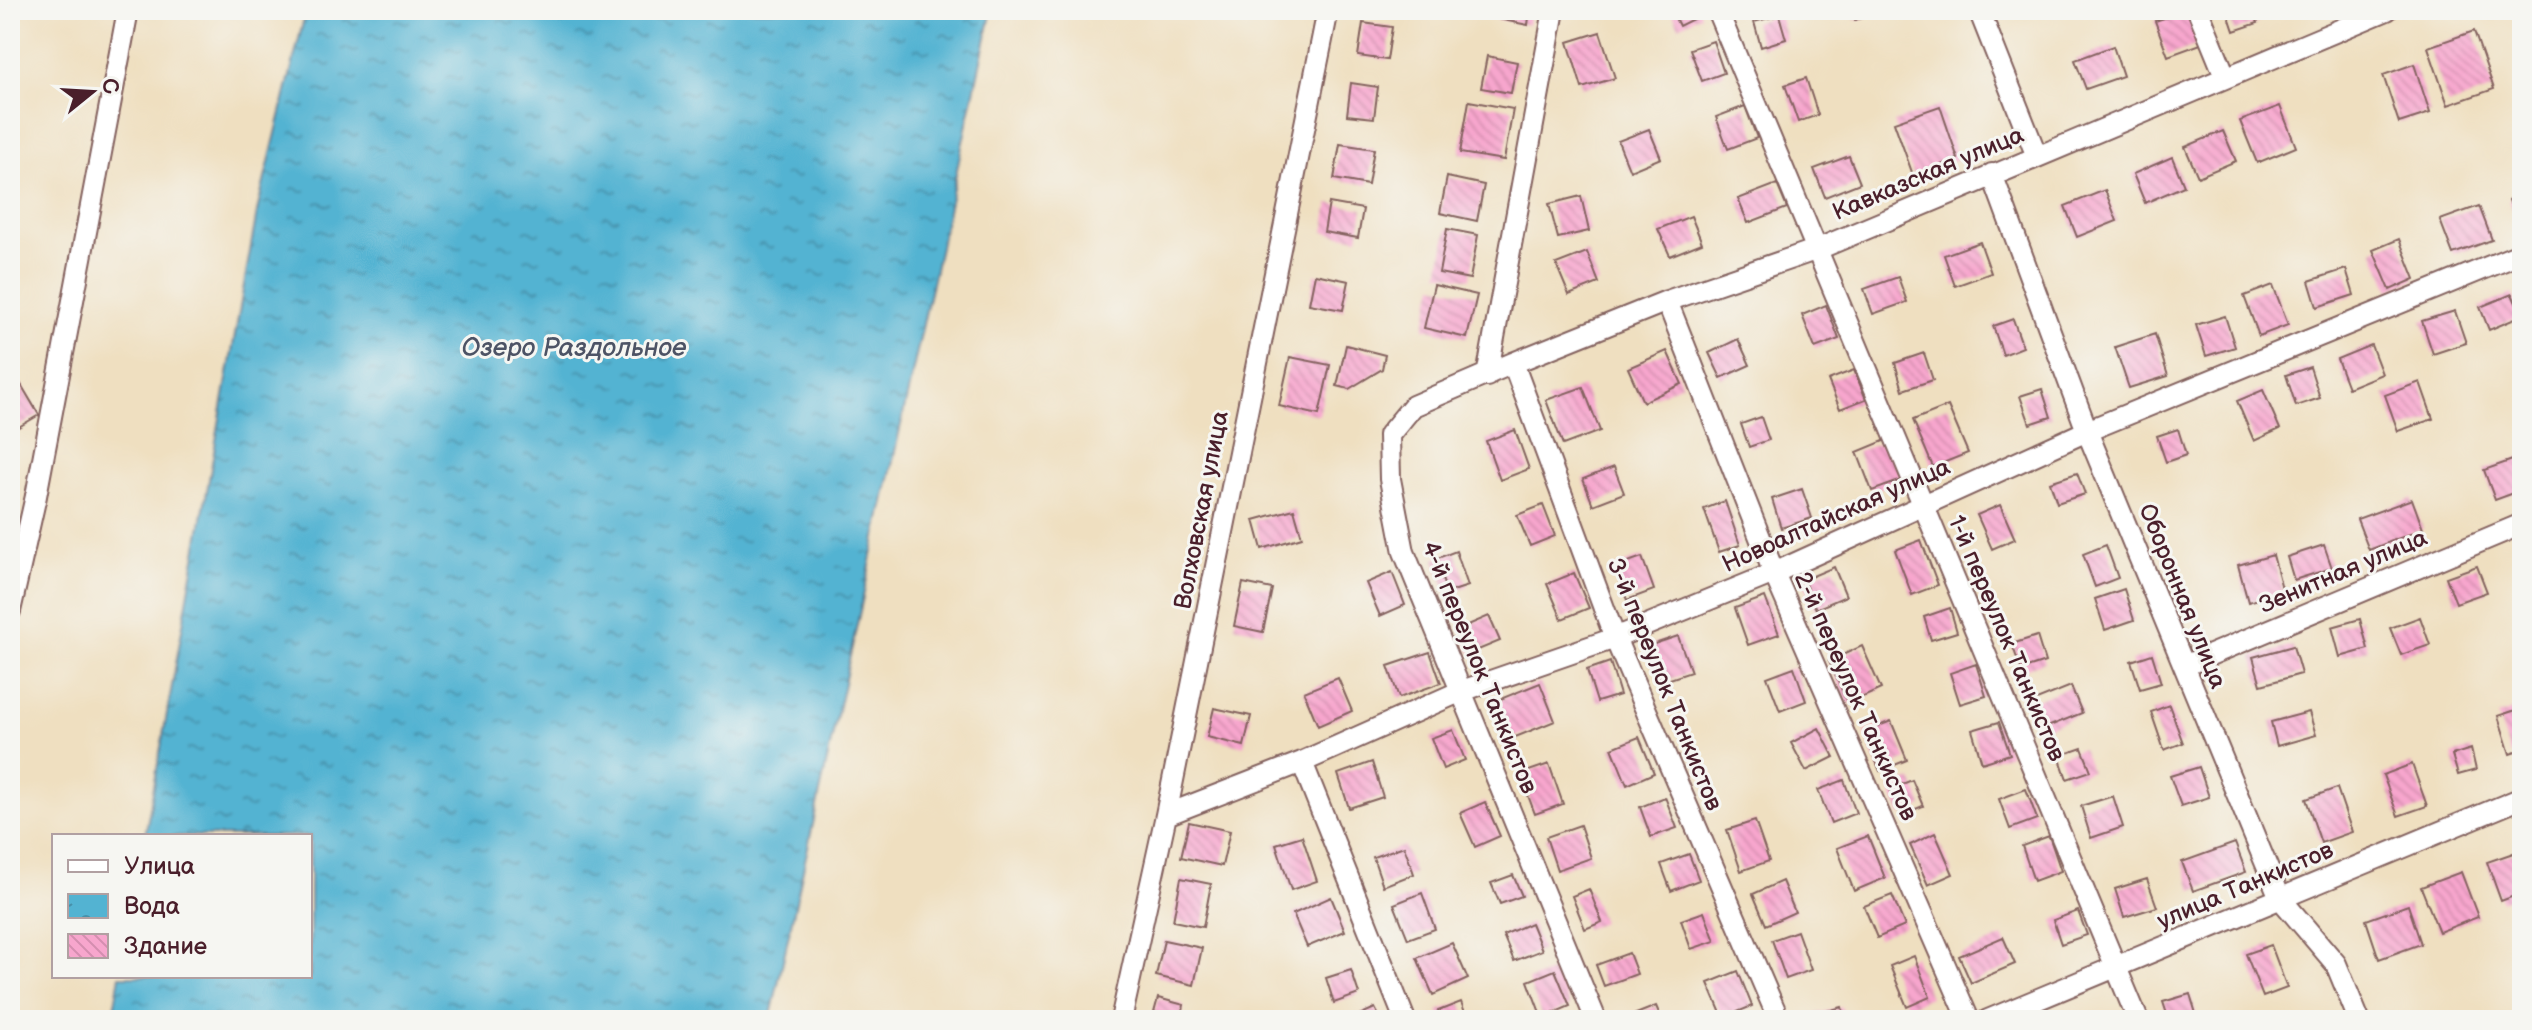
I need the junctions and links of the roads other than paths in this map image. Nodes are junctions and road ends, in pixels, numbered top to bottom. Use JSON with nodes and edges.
{"nodes":[{"id":1,"x":128,"y":10,"type":"edge"},
{"id":2,"x":1328,"y":10,"type":"edge"},
{"id":3,"x":1554,"y":10,"type":"edge"},
{"id":4,"x":1717,"y":10,"type":"edge"},
{"id":5,"x":1979,"y":10,"type":"edge"},
{"id":6,"x":2198,"y":10,"type":"edge"},
{"id":7,"x":2383,"y":11,"type":"edge"},
{"id":8,"x":2225,"y":76,"type":"junction"},
{"id":9,"x":2036,"y":154,"type":"junction"},
{"id":10,"x":1992,"y":174,"type":"junction"},
{"id":11,"x":1818,"y":249,"type":"junction"},
{"id":12,"x":2522,"y":253,"type":"edge"},
{"id":13,"x":1667,"y":301,"type":"junction"},
{"id":14,"x":1513,"y":363,"type":"junction"},
{"id":15,"x":1487,"y":376,"type":"junction"},
{"id":16,"x":2087,"y":431,"type":"junction"},
{"id":17,"x":1924,"y":505,"type":"junction"},
{"id":18,"x":2522,"y":524,"type":"edge"},
{"id":19,"x":1774,"y":573,"type":"junction"},
{"id":20,"x":10,"y":611,"type":"edge"},
{"id":21,"x":1615,"y":638,"type":"junction"},
{"id":22,"x":2184,"y":666,"type":"junction"},
{"id":23,"x":1459,"y":692,"type":"junction"},
{"id":24,"x":1302,"y":762,"type":"junction"},
{"id":25,"x":2522,"y":798,"type":"edge"},
{"id":26,"x":1166,"y":815,"type":"junction"},
{"id":27,"x":2280,"y":898,"type":"junction"},
{"id":28,"x":2116,"y":967,"type":"junction"},
{"id":29,"x":1121,"y":1020,"type":"edge"},
{"id":30,"x":1405,"y":1020,"type":"edge"},
{"id":31,"x":1596,"y":1020,"type":"edge"},
{"id":32,"x":1779,"y":1020,"type":"edge"},
{"id":33,"x":1969,"y":1020,"type":"edge"},
{"id":34,"x":1988,"y":1020,"type":"edge"},
{"id":35,"x":2138,"y":1020,"type":"edge"},
{"id":36,"x":2359,"y":1020,"type":"edge"}],
"edges":[{"from":1,"to":20,"type":"street"},
{"from":2,"to":26,"type":"street","name":"Волховская улица"},
{"from":3,"to":15,"type":"street"},
{"from":4,"to":11,"type":"street","name":"1-й переулок Танкистов"},
{"from":5,"to":9,"type":"street"},
{"from":6,"to":8,"type":"street"},
{"from":7,"to":8,"type":"street","name":"Кавказская улица"},
{"from":8,"to":9,"type":"street","name":"Кавказская улица"},
{"from":9,"to":10,"type":"street","name":"Кавказская улица"},
{"from":10,"to":11,"type":"street","name":"Кавказская улица"},
{"from":10,"to":16,"type":"street","name":"Оборонная улица"},
{"from":11,"to":13,"type":"street","name":"Кавказская улица"},
{"from":11,"to":17,"type":"street","name":"1-й переулок Танкистов"},
{"from":12,"to":16,"type":"street","name":"Новоалтайская улица"},
{"from":13,"to":14,"type":"street","name":"Кавказская улица"},
{"from":13,"to":19,"type":"street","name":"2-й переулок Танкистов"},
{"from":14,"to":15,"type":"street","name":"Кавказская улица"},
{"from":14,"to":21,"type":"street","name":"3-й переулок Танкистов"},
{"from":15,"to":23,"type":"street","name":"4-й переулок Танкистов"},
{"from":16,"to":17,"type":"street","name":"Новоалтайская улица"},
{"from":16,"to":22,"type":"street","name":"Оборонная улица"},
{"from":17,"to":19,"type":"street","name":"Новоалтайская улица"},
{"from":17,"to":28,"type":"street","name":"1-й переулок Танкистов"},
{"from":18,"to":22,"type":"street","name":"Зенитная улица"},
{"from":19,"to":21,"type":"street","name":"Новоалтайская улица"},
{"from":19,"to":33,"type":"street","name":"2-й переулок Танкистов"},
{"from":21,"to":23,"type":"street","name":"Новоалтайская улица"},
{"from":21,"to":32,"type":"street","name":"3-й переулок Танкистов"},
{"from":22,"to":27,"type":"street","name":"Оборонная улица"},
{"from":23,"to":24,"type":"street","name":"Новоалтайская улица"},
{"from":23,"to":31,"type":"street","name":"4-й переулок Танкистов"},
{"from":24,"to":26,"type":"street","name":"Новоалтайская улица"},
{"from":24,"to":30,"type":"street"},
{"from":25,"to":27,"type":"street","name":"улица Танкистов"},
{"from":26,"to":29,"type":"street","name":"Волховская улица"},
{"from":27,"to":28,"type":"street","name":"улица Танкистов"},
{"from":27,"to":36,"type":"street","name":"Оборонная улица"},
{"from":28,"to":34,"type":"street","name":"улица Танкистов"},
{"from":28,"to":35,"type":"street","name":"1-й переулок Танкистов"}]}
